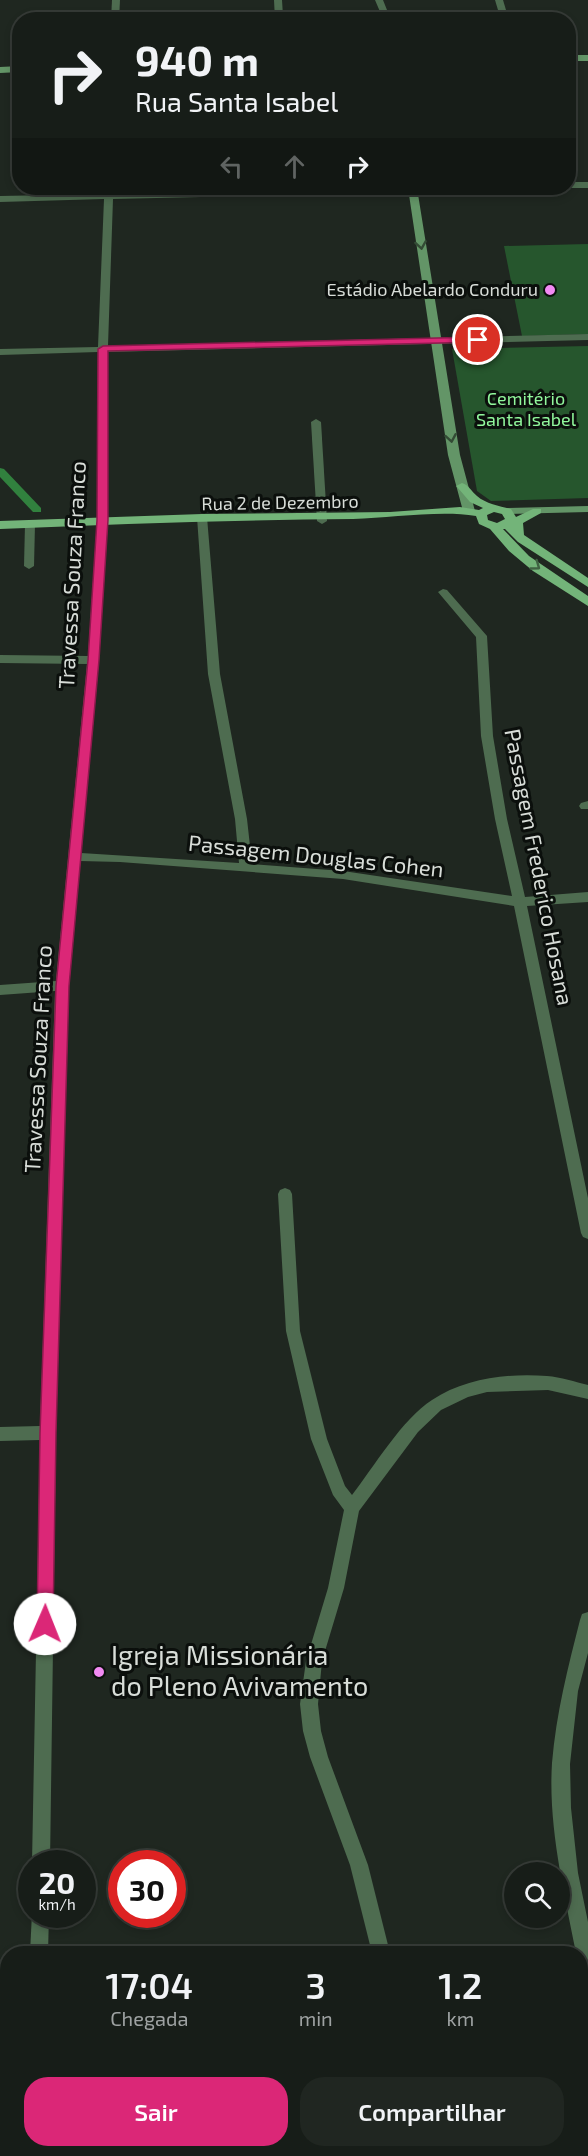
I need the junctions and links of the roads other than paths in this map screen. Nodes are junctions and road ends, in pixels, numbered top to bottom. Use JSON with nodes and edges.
{"nodes":[{"id":1,"x":62,"y":195,"type":"edge"},
{"id":2,"x":109,"y":195,"type":"edge"},
{"id":3,"x":413,"y":195,"type":"edge"},
{"id":4,"x":0,"y":199,"type":"edge"},
{"id":5,"x":588,"y":337,"type":"edge"},
{"id":6,"x":434,"y":341,"type":"junction"},
{"id":7,"x":103,"y":349,"type":"junction"},
{"id":8,"x":0,"y":352,"type":"edge"},
{"id":9,"x":316,"y":422,"type":"dead end"},
{"id":10,"x":462,"y":486,"type":"junction"},
{"id":11,"x":588,"y":509,"type":"edge"},
{"id":12,"x":469,"y":511,"type":"junction"},
{"id":13,"x":486,"y":511,"type":"junction"},
{"id":14,"x":537,"y":511,"type":"junction"},
{"id":15,"x":322,"y":518,"type":"junction"},
{"id":16,"x":507,"y":518,"type":"junction"},
{"id":17,"x":202,"y":520,"type":"junction"},
{"id":18,"x":99,"y":522,"type":"junction"},
{"id":19,"x":30,"y":524,"type":"junction"},
{"id":20,"x":0,"y":525,"type":"edge"},
{"id":21,"x":494,"y":526,"type":"junction"},
{"id":22,"x":522,"y":539,"type":"junction"},
{"id":23,"x":29,"y":566,"type":"dead end"},
{"id":24,"x":588,"y":583,"type":"edge"},
{"id":25,"x":443,"y":592,"type":"dead end"},
{"id":26,"x":588,"y":602,"type":"edge"},
{"id":27,"x":0,"y":659,"type":"edge"},
{"id":28,"x":93,"y":660,"type":"junction"},
{"id":29,"x":75,"y":857,"type":"junction"},
{"id":30,"x":246,"y":867,"type":"junction"},
{"id":31,"x":588,"y":897,"type":"edge"},
{"id":32,"x":520,"y":902,"type":"junction"},
{"id":33,"x":62,"y":986,"type":"junction"},
{"id":34,"x":0,"y":990,"type":"edge"},
{"id":35,"x":285,"y":1194,"type":"dead end"},
{"id":36,"x":588,"y":1233,"type":"edge"},
{"id":37,"x":588,"y":1392,"type":"edge"},
{"id":38,"x":48,"y":1433,"type":"junction"},
{"id":39,"x":0,"y":1434,"type":"edge"},
{"id":40,"x":352,"y":1508,"type":"junction"},
{"id":41,"x":588,"y":1620,"type":"edge"},
{"id":42,"x":41,"y":1850,"type":"edge"},
{"id":43,"x":40,"y":1928,"type":"edge"},
{"id":44,"x":39,"y":1946,"type":"edge"},
{"id":45,"x":379,"y":1946,"type":"edge"},
{"id":46,"x":584,"y":1946,"type":"edge"}],
"edges":[{"from":1,"to":4,"type":"street"},
{"from":2,"to":7,"type":"street","name":"Travessa Souza Franco"},
{"from":3,"to":6,"type":"street","one_way":true},
{"from":5,"to":6,"type":"street"},
{"from":6,"to":7,"type":"street"},
{"from":6,"to":10,"type":"street","one_way":true},
{"from":7,"to":8,"type":"street"},
{"from":7,"to":18,"type":"street","name":"Travessa Souza Franco"},
{"from":9,"to":15,"type":"street"},
{"from":10,"to":12,"type":"street"},
{"from":10,"to":13,"type":"main road"},
{"from":11,"to":14,"type":"street"},
{"from":12,"to":13,"type":"main road","name":"Rua 2 de Dezembro"},
{"from":12,"to":15,"type":"main road","name":"Rua 2 de Dezembro"},
{"from":13,"to":16,"type":"main road","name":"Rua 2 de Dezembro"},
{"from":13,"to":21,"type":"main road"},
{"from":14,"to":16,"type":"street"},
{"from":14,"to":22,"type":"main road"},
{"from":15,"to":17,"type":"main road","name":"Rua 2 de Dezembro"},
{"from":16,"to":21,"type":"main road"},
{"from":16,"to":22,"type":"main road"},
{"from":17,"to":18,"type":"main road","name":"Rua 2 de Dezembro"},
{"from":17,"to":30,"type":"street"},
{"from":18,"to":19,"type":"main road","name":"Rua 2 de Dezembro"},
{"from":18,"to":28,"type":"street","name":"Travessa Souza Franco"},
{"from":19,"to":20,"type":"main road","name":"Rua 2 de Dezembro"},
{"from":19,"to":23,"type":"street"},
{"from":21,"to":26,"type":"main road","one_way":true},
{"from":22,"to":24,"type":"main road"},
{"from":25,"to":32,"type":"street","name":"Passagem Frederico Hosana"},
{"from":27,"to":28,"type":"street"},
{"from":28,"to":29,"type":"street","name":"Travessa Souza Franco"},
{"from":29,"to":30,"type":"street","name":"Passagem Douglas Cohen"},
{"from":29,"to":33,"type":"street","name":"Travessa Souza Franco"},
{"from":30,"to":32,"type":"street","name":"Passagem Douglas Cohen"},
{"from":31,"to":32,"type":"street","name":"Passagem Douglas Cohen"},
{"from":32,"to":36,"type":"street","name":"Passagem Frederico Hosana"},
{"from":33,"to":34,"type":"street"},
{"from":33,"to":38,"type":"street","name":"Travessa Souza Franco"},
{"from":35,"to":40,"type":"street"},
{"from":37,"to":40,"type":"street"},
{"from":38,"to":39,"type":"street"},
{"from":38,"to":42,"type":"street","name":"Travessa Souza Franco"},
{"from":40,"to":45,"type":"street"},
{"from":41,"to":46,"type":"street"},
{"from":43,"to":44,"type":"street"}]}
